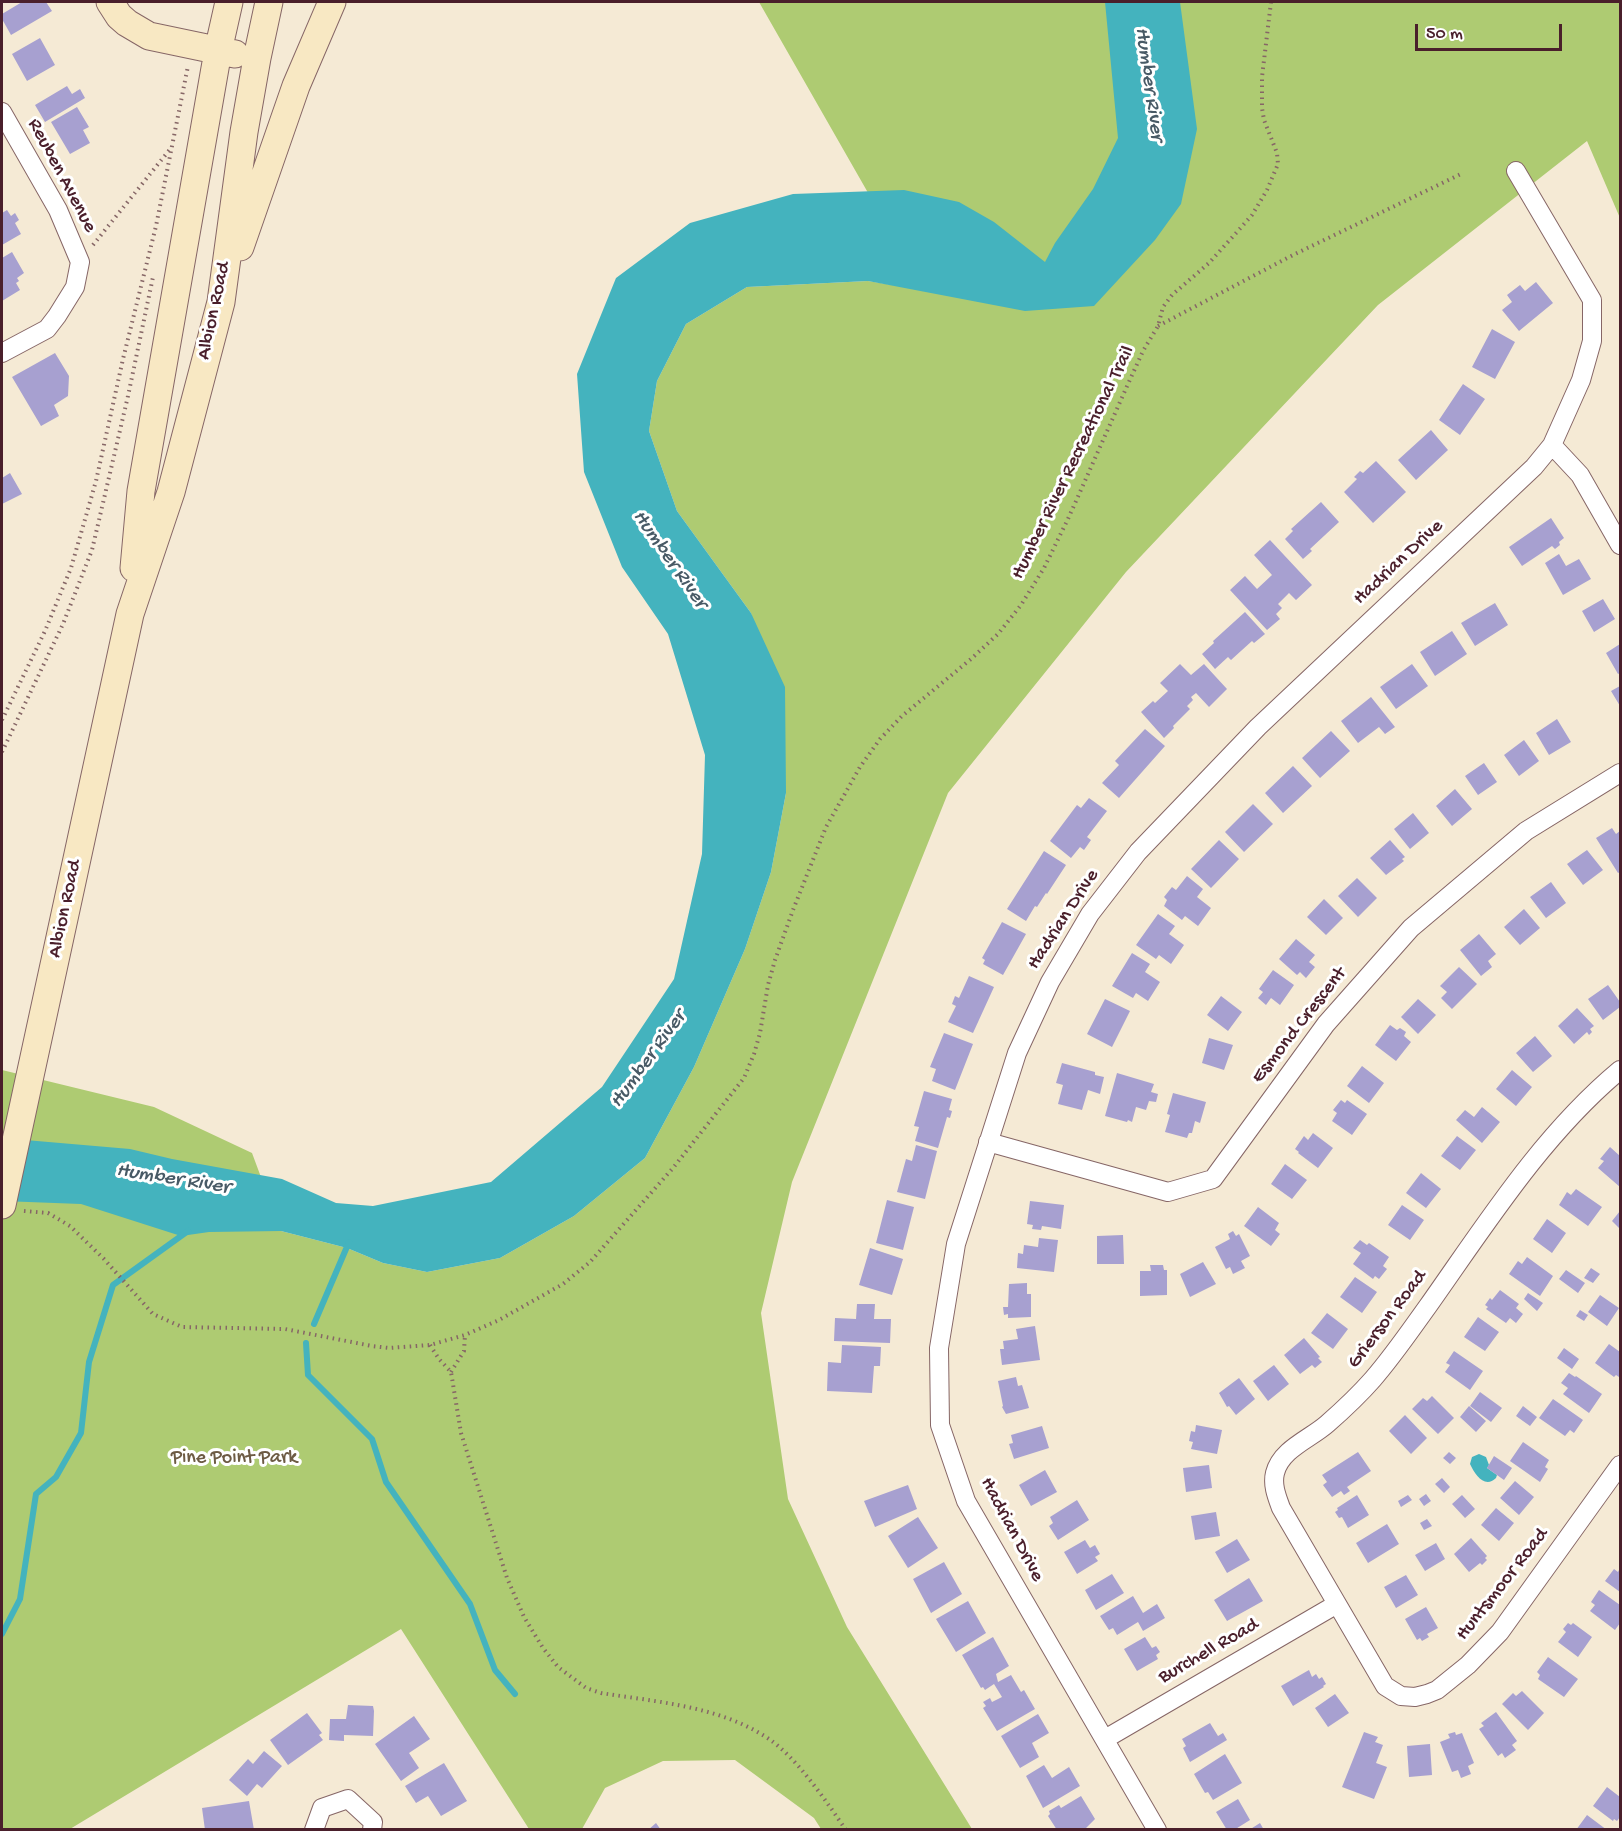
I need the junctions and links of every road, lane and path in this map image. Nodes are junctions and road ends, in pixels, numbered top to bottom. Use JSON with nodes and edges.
{"nodes":[{"id":1,"x":110,"y":2,"type":"edge"},
{"id":2,"x":229,"y":2,"type":"edge"},
{"id":3,"x":269,"y":2,"type":"edge"},
{"id":4,"x":332,"y":2,"type":"edge"},
{"id":5,"x":1271,"y":2,"type":"edge"},
{"id":6,"x":206,"y":48,"type":"junction"},
{"id":7,"x":257,"y":58,"type":"junction"},
{"id":8,"x":2,"y":112,"type":"edge"},
{"id":9,"x":172,"y":147,"type":"junction"},
{"id":10,"x":1516,"y":171,"type":"dead end"},
{"id":11,"x":1461,"y":174,"type":"dead end"},
{"id":12,"x":80,"y":262,"type":"junction"},
{"id":13,"x":154,"y":271,"type":"dead end"},
{"id":14,"x":221,"y":302,"type":"junction"},
{"id":15,"x":1158,"y":326,"type":"junction"},
{"id":16,"x":2,"y":353,"type":"edge"},
{"id":17,"x":1552,"y":445,"type":"junction"},
{"id":18,"x":1620,"y":545,"type":"edge"},
{"id":19,"x":130,"y":614,"type":"junction"},
{"id":20,"x":2,"y":720,"type":"edge"},
{"id":21,"x":2,"y":752,"type":"edge"},
{"id":22,"x":1620,"y":773,"type":"edge"},
{"id":23,"x":1620,"y":1070,"type":"edge"},
{"id":24,"x":988,"y":1142,"type":"junction"},
{"id":25,"x":7,"y":1207,"type":"edge"},
{"id":26,"x":465,"y":1335,"type":"junction"},
{"id":27,"x":430,"y":1345,"type":"junction"},
{"id":28,"x":451,"y":1372,"type":"junction"},
{"id":29,"x":1620,"y":1465,"type":"edge"},
{"id":30,"x":1337,"y":1604,"type":"junction"},
{"id":31,"x":1104,"y":1739,"type":"junction"},
{"id":32,"x":314,"y":1830,"type":"edge"},
{"id":33,"x":372,"y":1830,"type":"edge"},
{"id":34,"x":846,"y":1830,"type":"edge"},
{"id":35,"x":1157,"y":1830,"type":"edge"}],
"edges":[{"from":1,"to":6,"type":"main road"},
{"from":2,"to":6,"type":"main road","name":"Albion Road"},
{"from":3,"to":7,"type":"main road","name":"Albion Road"},
{"from":4,"to":14,"type":"main road"},
{"from":5,"to":15,"type":"path","name":"Humber River Recreational Trail"},
{"from":6,"to":7,"type":"main road"},
{"from":6,"to":9,"type":"path"},
{"from":6,"to":19,"type":"main road","name":"Albion Road"},
{"from":7,"to":14,"type":"main road","name":"Albion Road"},
{"from":8,"to":12,"type":"street","name":"Reuben Avenue"},
{"from":9,"to":12,"type":"path"},
{"from":9,"to":20,"type":"path"},
{"from":10,"to":17,"type":"street","name":"Hadrian Drive"},
{"from":11,"to":15,"type":"path"},
{"from":12,"to":16,"type":"street"},
{"from":13,"to":21,"type":"path"},
{"from":14,"to":19,"type":"main road","name":"Albion Road"},
{"from":15,"to":26,"type":"path","name":"Humber River Recreational Trail"},
{"from":17,"to":18,"type":"street"},
{"from":17,"to":24,"type":"street","name":"Hadrian Drive"},
{"from":19,"to":25,"type":"main road","name":"Albion Road"},
{"from":22,"to":24,"type":"street","name":"Esmond Crescent"},
{"from":23,"to":30,"type":"street","name":"Grierson Road"},
{"from":24,"to":31,"type":"street","name":"Hadrian Drive"},
{"from":25,"to":27,"type":"path","name":"Humber River Recreational Trail"},
{"from":26,"to":27,"type":"path","name":"Humber River Recreational Trail"},
{"from":26,"to":28,"type":"path"},
{"from":27,"to":28,"type":"path"},
{"from":28,"to":34,"type":"path"},
{"from":29,"to":30,"type":"street","name":"Huntsmoor Road"},
{"from":30,"to":31,"type":"street","name":"Burchell Road"},
{"from":31,"to":35,"type":"street","name":"Hadrian Drive"},
{"from":32,"to":33,"type":"street"}]}
